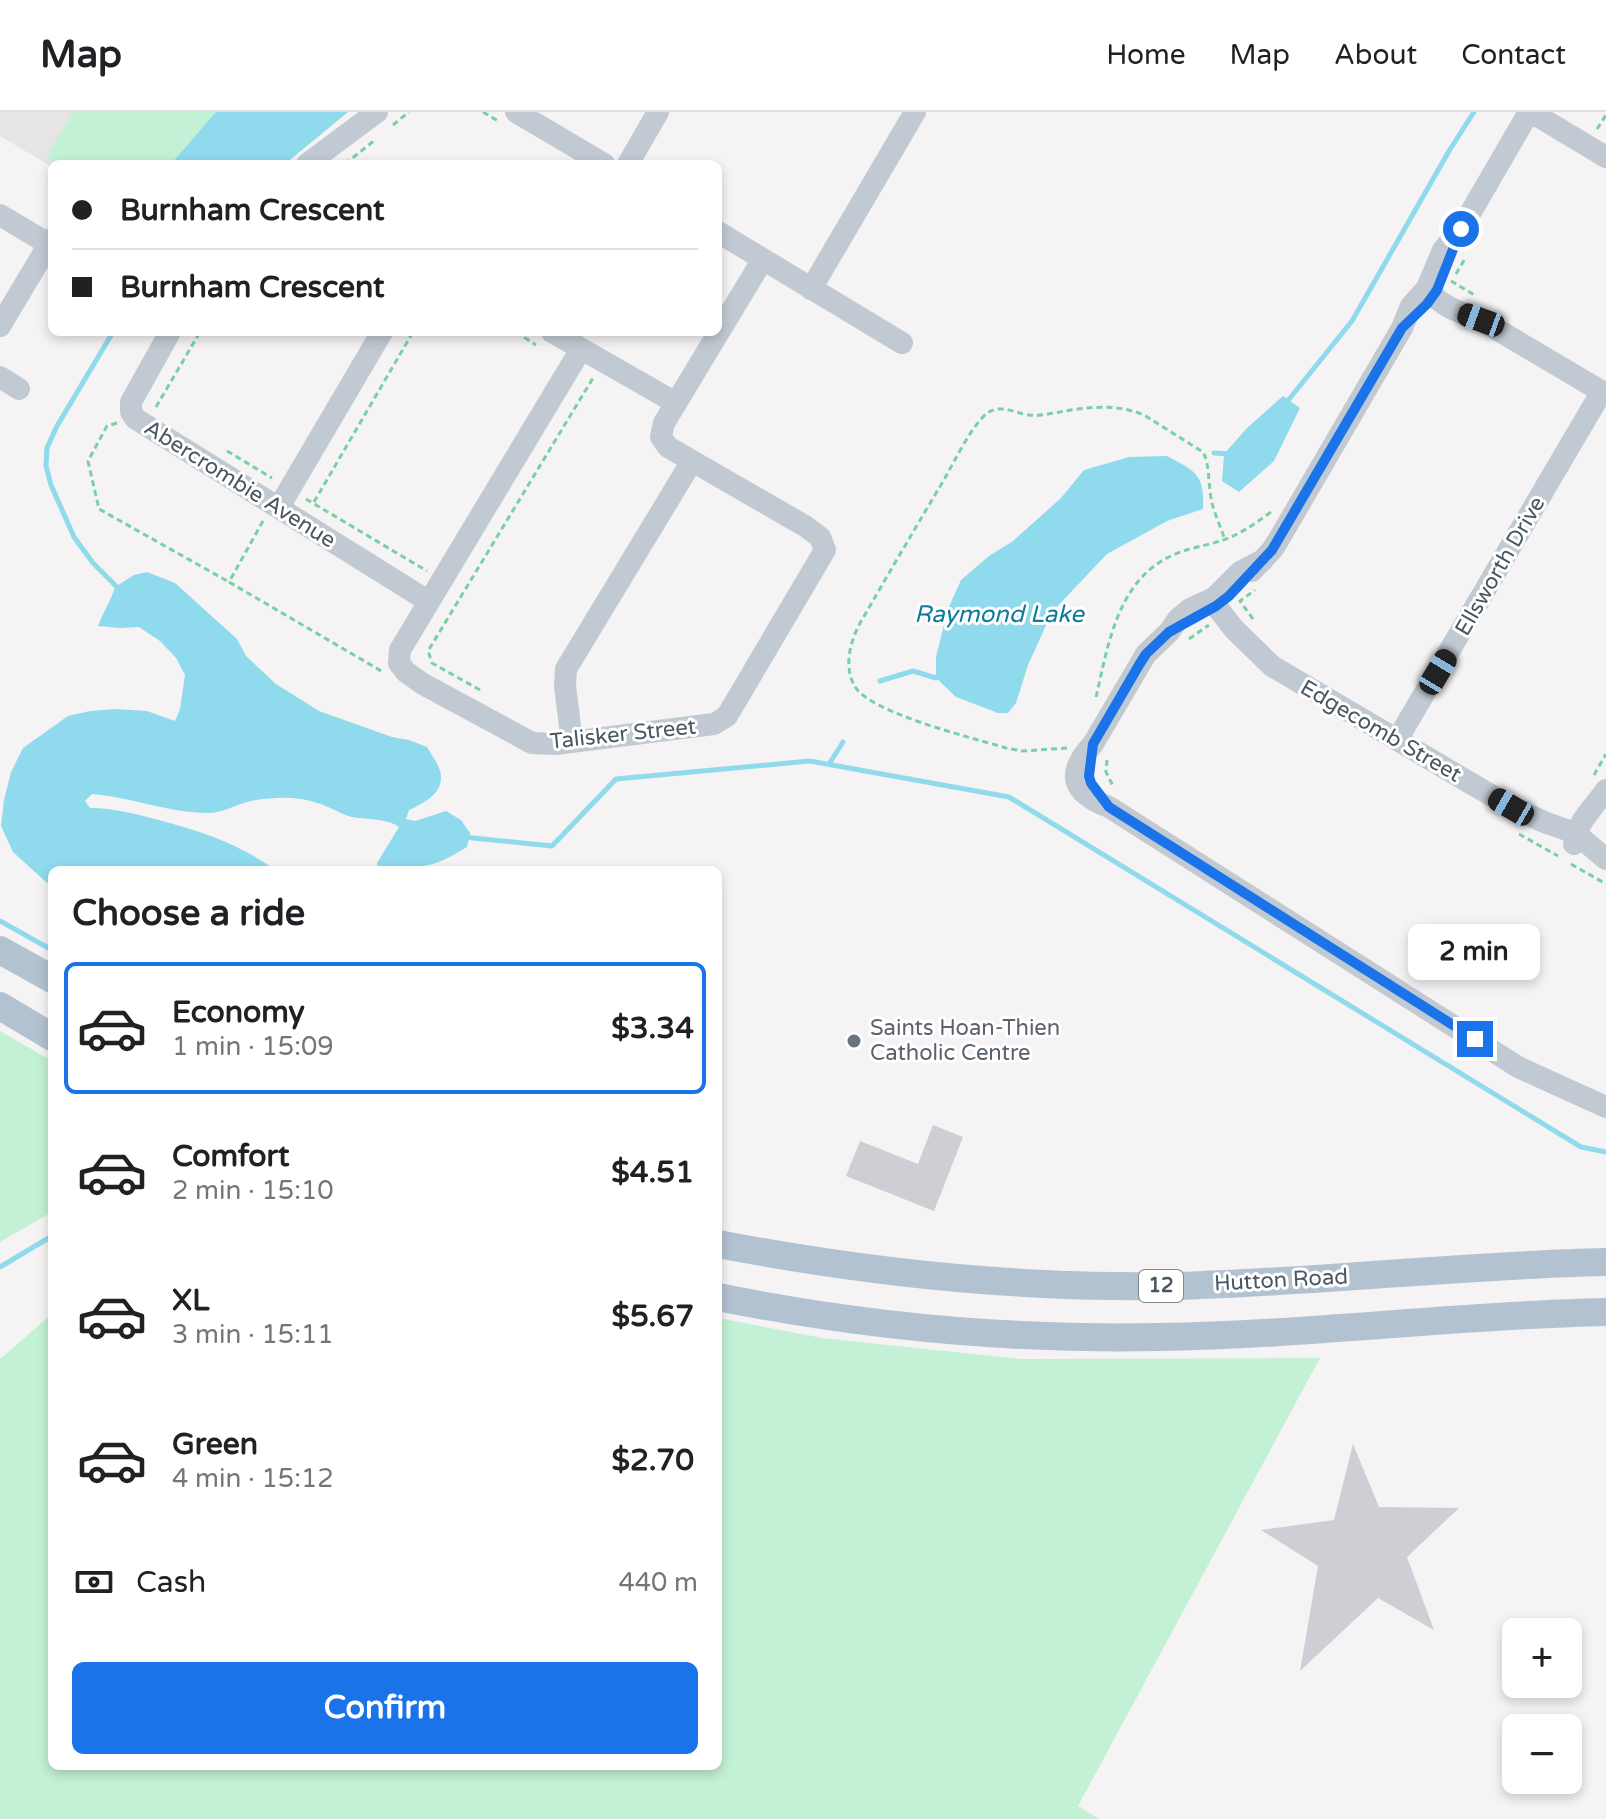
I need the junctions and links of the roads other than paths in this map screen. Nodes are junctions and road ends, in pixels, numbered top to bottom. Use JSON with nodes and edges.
{"nodes":[{"id":1,"x":377,"y":112,"type":"edge"},
{"id":2,"x":516,"y":112,"type":"edge"},
{"id":3,"x":658,"y":112,"type":"edge"},
{"id":4,"x":915,"y":112,"type":"edge"},
{"id":5,"x":1530,"y":112,"type":"edge"},
{"id":6,"x":1606,"y":157,"type":"edge"},
{"id":7,"x":312,"y":160,"type":"edge"},
{"id":8,"x":597,"y":160,"type":"edge"},
{"id":9,"x":630,"y":160,"type":"edge"},
{"id":10,"x":0,"y":215,"type":"edge"},
{"id":11,"x":722,"y":234,"type":"edge"},
{"id":12,"x":48,"y":241,"type":"edge"},
{"id":13,"x":48,"y":248,"type":"edge"},
{"id":14,"x":763,"y":259,"type":"junction"},
{"id":15,"x":811,"y":289,"type":"junction"},
{"id":16,"x":1432,"y":291,"type":"junction"},
{"id":17,"x":0,"y":326,"type":"edge"},
{"id":18,"x":722,"y":327,"type":"edge"},
{"id":19,"x":168,"y":336,"type":"edge"},
{"id":20,"x":380,"y":336,"type":"edge"},
{"id":21,"x":716,"y":336,"type":"edge"},
{"id":22,"x":545,"y":339,"type":"edge"},
{"id":23,"x":902,"y":343,"type":"dead end"},
{"id":24,"x":581,"y":349,"type":"junction"},
{"id":25,"x":1604,"y":392,"type":"edge"},
{"id":26,"x":676,"y":403,"type":"junction"},
{"id":27,"x":692,"y":461,"type":"junction"},
{"id":28,"x":281,"y":500,"type":"junction"},
{"id":29,"x":428,"y":601,"type":"junction"},
{"id":30,"x":1216,"y":607,"type":"junction"},
{"id":31,"x":1397,"y":740,"type":"junction"},
{"id":32,"x":572,"y":742,"type":"junction"},
{"id":33,"x":1605,"y":792,"type":"edge"},
{"id":34,"x":1578,"y":839,"type":"junction"},
{"id":35,"x":1606,"y":859,"type":"edge"},
{"id":36,"x":1606,"y":868,"type":"edge"},
{"id":37,"x":0,"y":950,"type":"edge"},
{"id":38,"x":48,"y":977,"type":"edge"},
{"id":39,"x":0,"y":1006,"type":"edge"},
{"id":40,"x":48,"y":1035,"type":"edge"},
{"id":41,"x":1600,"y":1105,"type":"edge"},
{"id":42,"x":722,"y":1245,"type":"edge"},
{"id":43,"x":1606,"y":1262,"type":"edge"},
{"id":44,"x":722,"y":1298,"type":"edge"},
{"id":45,"x":1606,"y":1312,"type":"edge"}],
"edges":[{"from":1,"to":7,"type":"street"},
{"from":2,"to":8,"type":"street"},
{"from":3,"to":9,"type":"street"},
{"from":4,"to":15,"type":"street"},
{"from":5,"to":6,"type":"street"},
{"from":5,"to":16,"type":"street"},
{"from":10,"to":12,"type":"street"},
{"from":11,"to":14,"type":"street"},
{"from":13,"to":17,"type":"street"},
{"from":14,"to":15,"type":"street"},
{"from":14,"to":18,"type":"street","name":"Talisker Street"},
{"from":15,"to":23,"type":"street"},
{"from":16,"to":25,"type":"street"},
{"from":16,"to":30,"type":"street"},
{"from":19,"to":28,"type":"street","name":"Abercrombie Avenue"},
{"from":20,"to":28,"type":"street"},
{"from":21,"to":26,"type":"street","name":"Talisker Street"},
{"from":22,"to":24,"type":"street"},
{"from":24,"to":26,"type":"street"},
{"from":24,"to":29,"type":"street","name":"Talisker Street"},
{"from":25,"to":31,"type":"street","name":"Ellsworth Drive"},
{"from":26,"to":27,"type":"street","name":"Talisker Street"},
{"from":27,"to":32,"type":"street"},
{"from":27,"to":32,"type":"street","name":"Talisker Street"},
{"from":28,"to":29,"type":"street","name":"Abercrombie Avenue"},
{"from":29,"to":32,"type":"street","name":"Talisker Street"},
{"from":30,"to":31,"type":"street","name":"Edgecomb Street"},
{"from":30,"to":41,"type":"street"},
{"from":31,"to":34,"type":"street","name":"Edgecomb Street"},
{"from":33,"to":34,"type":"street"},
{"from":34,"to":35,"type":"street","name":"Edgecomb Street"},
{"from":34,"to":36,"type":"street","name":"Edgecomb Street"},
{"from":37,"to":38,"type":"main road"},
{"from":39,"to":40,"type":"main road"},
{"from":42,"to":43,"type":"main road","name":"Hutton Road","number":"12"},
{"from":44,"to":45,"type":"main road"}]}
